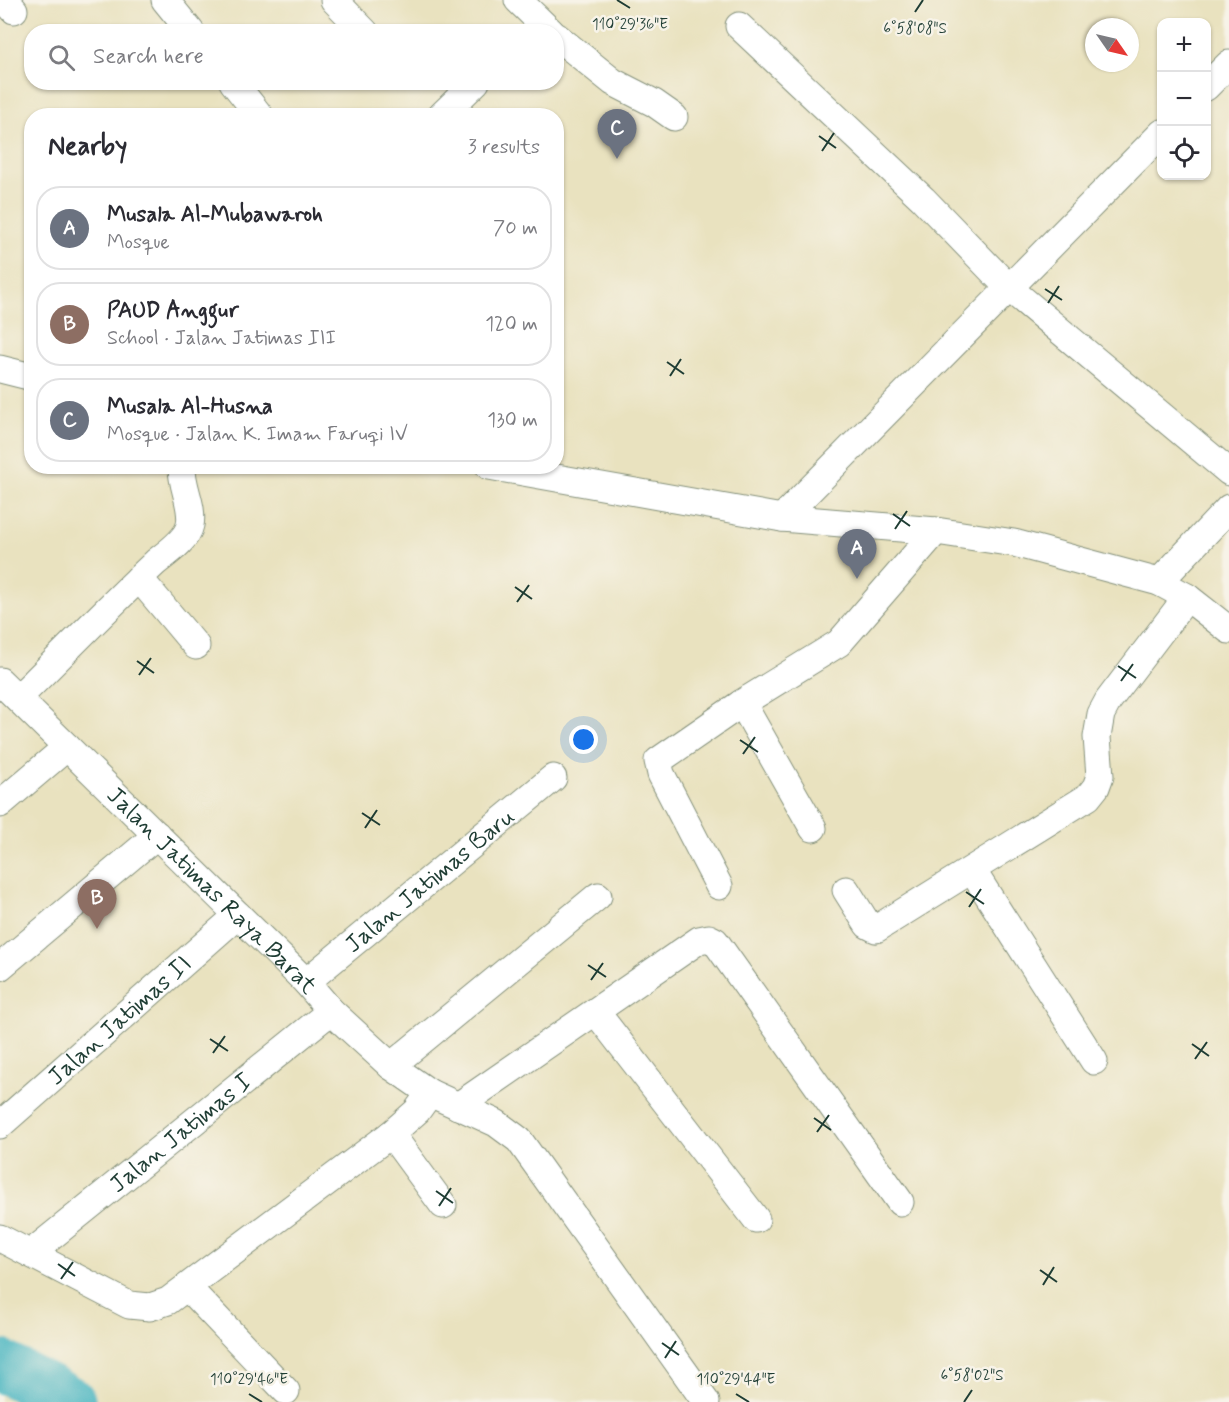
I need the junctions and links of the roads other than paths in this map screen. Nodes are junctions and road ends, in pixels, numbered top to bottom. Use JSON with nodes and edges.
{"nodes":[{"id":1,"x":165,"y":0,"type":"edge"},
{"id":2,"x":334,"y":0,"type":"edge"},
{"id":3,"x":518,"y":0,"type":"edge"},
{"id":4,"x":184,"y":24,"type":"edge"},
{"id":5,"x":357,"y":24,"type":"edge"},
{"id":6,"x":539,"y":24,"type":"edge"},
{"id":7,"x":739,"y":26,"type":"dead end"},
{"id":8,"x":564,"y":45,"type":"edge"},
{"id":9,"x":1229,"y":64,"type":"edge"},
{"id":10,"x":1211,"y":82,"type":"edge"},
{"id":11,"x":239,"y":90,"type":"edge"},
{"id":12,"x":468,"y":90,"type":"edge"},
{"id":13,"x":254,"y":108,"type":"edge"},
{"id":14,"x":449,"y":108,"type":"edge"},
{"id":15,"x":674,"y":117,"type":"dead end"},
{"id":16,"x":1157,"y":137,"type":"edge"},
{"id":17,"x":1009,"y":288,"type":"junction"},
{"id":18,"x":0,"y":369,"type":"edge"},
{"id":19,"x":24,"y":375,"type":"edge"},
{"id":20,"x":1229,"y":472,"type":"edge"},
{"id":21,"x":182,"y":474,"type":"edge"},
{"id":22,"x":534,"y":474,"type":"edge"},
{"id":23,"x":1229,"y":508,"type":"edge"},
{"id":24,"x":782,"y":518,"type":"junction"},
{"id":25,"x":936,"y":531,"type":"junction"},
{"id":26,"x":139,"y":578,"type":"junction"},
{"id":27,"x":1159,"y":582,"type":"junction"},
{"id":28,"x":1187,"y":597,"type":"junction"},
{"id":29,"x":1229,"y":630,"type":"edge"},
{"id":30,"x":196,"y":646,"type":"dead end"},
{"id":31,"x":9,"y":689,"type":"edge"},
{"id":32,"x":742,"y":703,"type":"junction"},
{"id":33,"x":67,"y":747,"type":"junction"},
{"id":34,"x":553,"y":778,"type":"dead end"},
{"id":35,"x":0,"y":804,"type":"edge"},
{"id":36,"x":813,"y":828,"type":"dead end"},
{"id":37,"x":157,"y":835,"type":"junction"},
{"id":38,"x":972,"y":870,"type":"junction"},
{"id":39,"x":719,"y":886,"type":"dead end"},
{"id":40,"x":846,"y":890,"type":"dead end"},
{"id":41,"x":598,"y":896,"type":"dead end"},
{"id":42,"x":238,"y":915,"type":"junction"},
{"id":43,"x":0,"y":967,"type":"edge"},
{"id":44,"x":306,"y":982,"type":"junction"},
{"id":45,"x":331,"y":1011,"type":"junction"},
{"id":46,"x":596,"y":1012,"type":"junction"},
{"id":47,"x":1094,"y":1061,"type":"dead end"},
{"id":48,"x":391,"y":1066,"type":"junction"},
{"id":49,"x":430,"y":1092,"type":"junction"},
{"id":50,"x":458,"y":1106,"type":"junction"},
{"id":51,"x":0,"y":1125,"type":"edge"},
{"id":52,"x":391,"y":1134,"type":"junction"},
{"id":53,"x":900,"y":1202,"type":"dead end"},
{"id":54,"x":443,"y":1205,"type":"dead end"},
{"id":55,"x":756,"y":1219,"type":"dead end"},
{"id":56,"x":0,"y":1238,"type":"edge"},
{"id":57,"x":31,"y":1253,"type":"junction"},
{"id":58,"x":188,"y":1288,"type":"junction"},
{"id":59,"x":286,"y":1391,"type":"dead end"},
{"id":60,"x":706,"y":1402,"type":"edge"}],
"edges":[{"from":1,"to":4,"type":"street"},
{"from":2,"to":5,"type":"street"},
{"from":3,"to":6,"type":"street"},
{"from":7,"to":17,"type":"street"},
{"from":8,"to":15,"type":"street"},
{"from":9,"to":10,"type":"street"},
{"from":11,"to":13,"type":"street"},
{"from":12,"to":14,"type":"street"},
{"from":16,"to":17,"type":"street"},
{"from":17,"to":20,"type":"street"},
{"from":17,"to":24,"type":"street"},
{"from":18,"to":19,"type":"street"},
{"from":21,"to":26,"type":"street"},
{"from":22,"to":24,"type":"street"},
{"from":23,"to":27,"type":"street"},
{"from":24,"to":25,"type":"street"},
{"from":25,"to":27,"type":"street"},
{"from":25,"to":32,"type":"street"},
{"from":26,"to":30,"type":"street"},
{"from":26,"to":31,"type":"street"},
{"from":27,"to":28,"type":"street"},
{"from":28,"to":29,"type":"street"},
{"from":28,"to":38,"type":"street"},
{"from":31,"to":33,"type":"street","name":"Jalan Jatimas Raya Barat"},
{"from":32,"to":36,"type":"street"},
{"from":32,"to":39,"type":"street"},
{"from":33,"to":35,"type":"street"},
{"from":33,"to":37,"type":"street","name":"Jalan Jatimas Raya Barat"},
{"from":34,"to":44,"type":"street","name":"Jalan Jatimas Baru"},
{"from":37,"to":42,"type":"street","name":"Jalan Jatimas Raya Barat"},
{"from":37,"to":43,"type":"street"},
{"from":38,"to":40,"type":"street"},
{"from":38,"to":47,"type":"street"},
{"from":41,"to":48,"type":"street"},
{"from":42,"to":44,"type":"street","name":"Jalan Jatimas Raya Barat"},
{"from":42,"to":51,"type":"street","name":"Jalan Jatimas II"},
{"from":44,"to":45,"type":"street","name":"Jalan Jatimas Raya Barat"},
{"from":45,"to":48,"type":"street","name":"Jalan Jatimas Raya Barat"},
{"from":45,"to":57,"type":"street","name":"Jalan Jatimas I"},
{"from":46,"to":50,"type":"street"},
{"from":46,"to":53,"type":"street"},
{"from":46,"to":55,"type":"street"},
{"from":48,"to":49,"type":"street","name":"Jalan Jatimas Raya Barat"},
{"from":49,"to":50,"type":"street","name":"Jalan Jatimas Raya Barat"},
{"from":49,"to":52,"type":"street"},
{"from":50,"to":60,"type":"street","name":"Jalan Jatimas Raya Barat"},
{"from":52,"to":54,"type":"street"},
{"from":52,"to":58,"type":"street"},
{"from":56,"to":57,"type":"street"},
{"from":57,"to":58,"type":"street"},
{"from":58,"to":59,"type":"street"}]}
